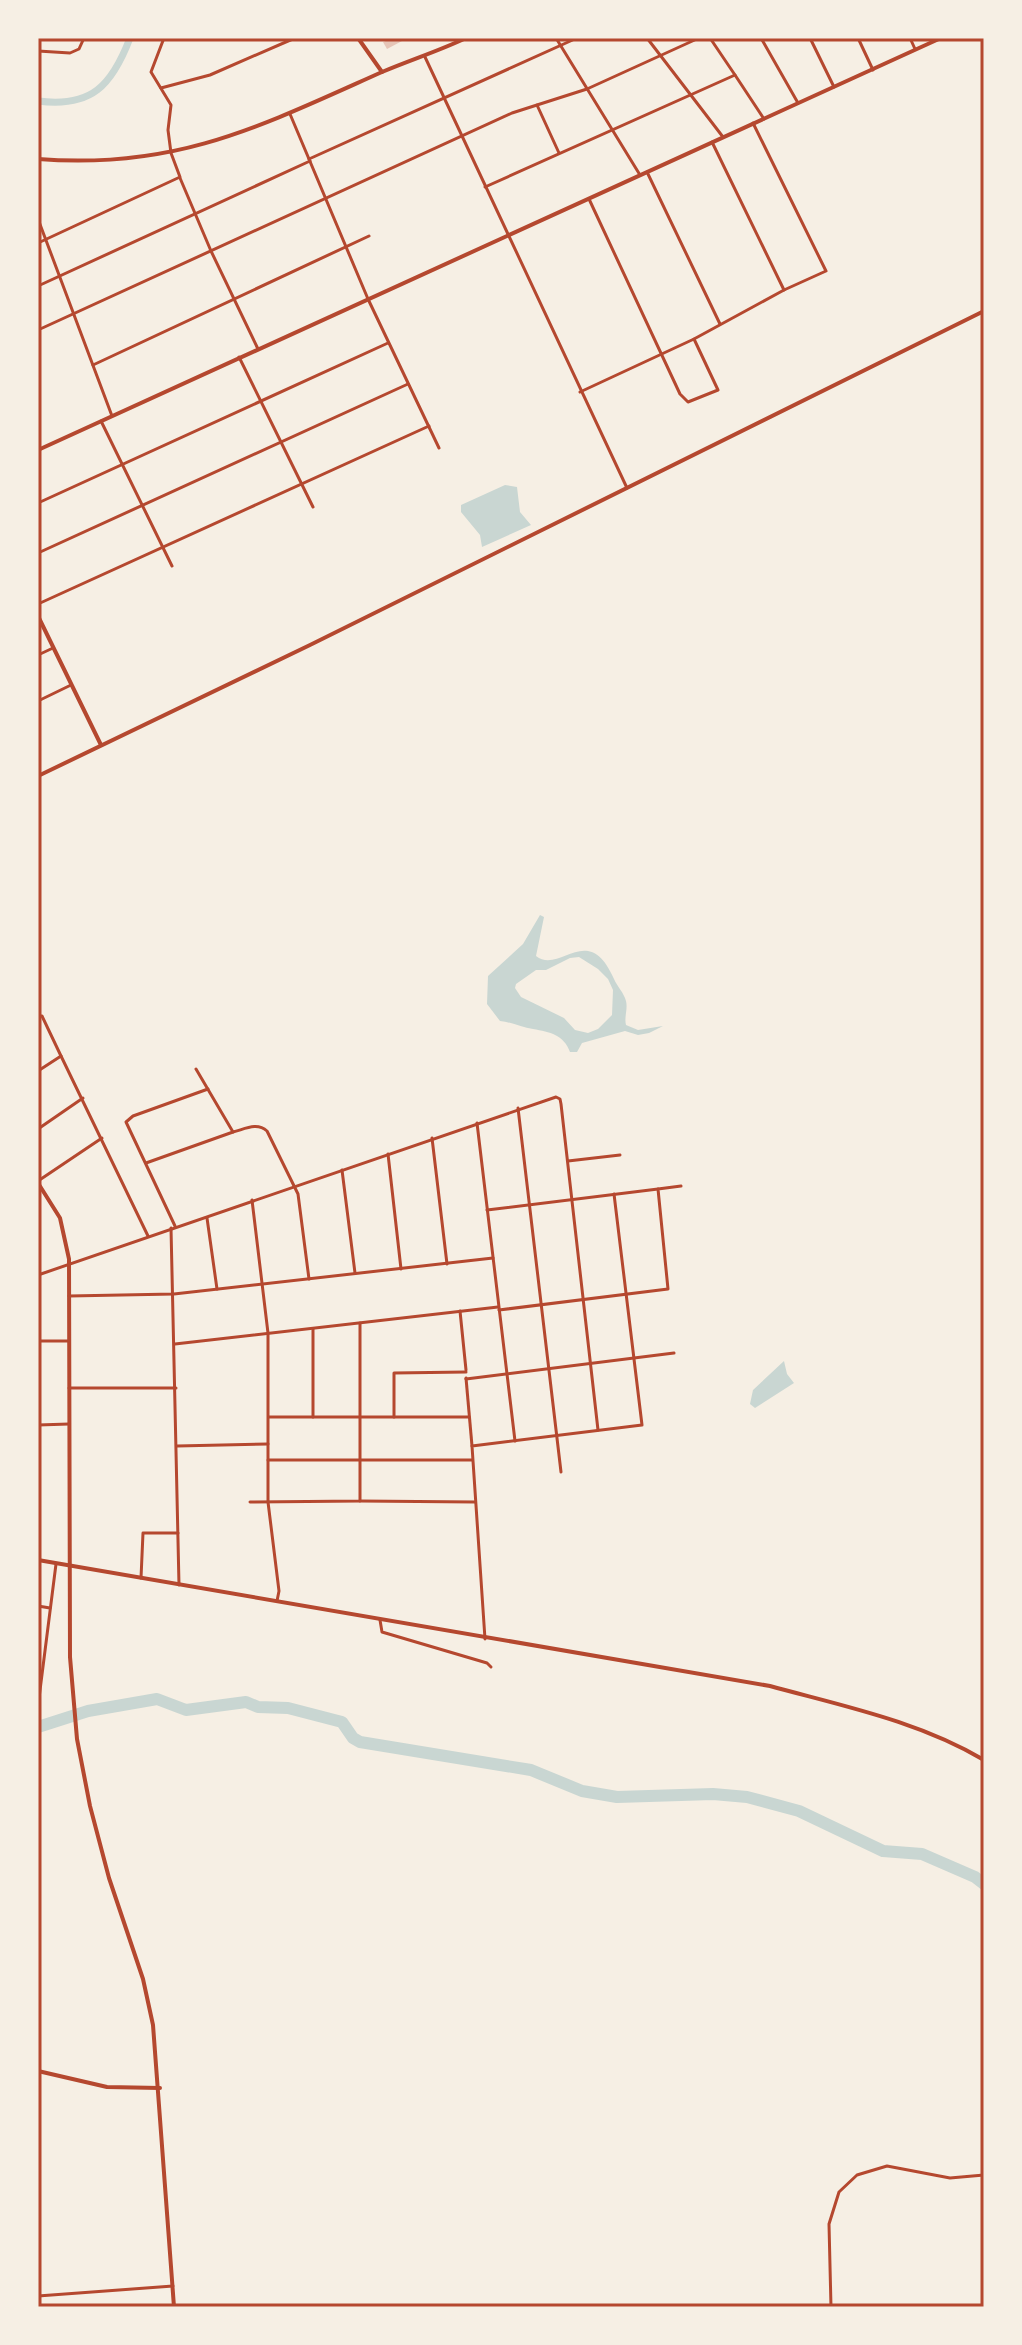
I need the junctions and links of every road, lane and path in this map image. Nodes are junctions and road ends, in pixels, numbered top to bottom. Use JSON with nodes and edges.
{"nodes":[{"id":1,"x":84,"y":38,"type":"edge"},
{"id":2,"x":164,"y":38,"type":"edge"},
{"id":3,"x":295,"y":38,"type":"edge"},
{"id":4,"x":358,"y":38,"type":"edge"},
{"id":5,"x":466,"y":38,"type":"edge"},
{"id":6,"x":556,"y":38,"type":"edge"},
{"id":7,"x":577,"y":38,"type":"edge"},
{"id":8,"x":647,"y":38,"type":"edge"},
{"id":9,"x":699,"y":38,"type":"edge"},
{"id":10,"x":710,"y":38,"type":"edge"},
{"id":11,"x":761,"y":38,"type":"edge"},
{"id":12,"x":810,"y":38,"type":"edge"},
{"id":13,"x":858,"y":38,"type":"edge"},
{"id":14,"x":910,"y":38,"type":"edge"},
{"id":15,"x":941,"y":38,"type":"edge"},
{"id":16,"x":561,"y":46,"type":"junction"},
{"id":17,"x":916,"y":50,"type":"junction"},
{"id":18,"x":38,"y":51,"type":"edge"},
{"id":19,"x":423,"y":54,"type":"junction"},
{"id":20,"x":660,"y":55,"type":"junction"},
{"id":21,"x":873,"y":70,"type":"junction"},
{"id":22,"x":382,"y":72,"type":"junction"},
{"id":23,"x":735,"y":75,"type":"junction"},
{"id":24,"x":834,"y":87,"type":"junction"},
{"id":25,"x":161,"y":88,"type":"junction"},
{"id":26,"x":587,"y":89,"type":"junction"},
{"id":27,"x":692,"y":95,"type":"junction"},
{"id":28,"x":444,"y":99,"type":"junction"},
{"id":29,"x":798,"y":103,"type":"junction"},
{"id":30,"x":537,"y":105,"type":"junction"},
{"id":31,"x":290,"y":114,"type":"junction"},
{"id":32,"x":764,"y":119,"type":"junction"},
{"id":33,"x":753,"y":123,"type":"junction"},
{"id":34,"x":612,"y":130,"type":"junction"},
{"id":35,"x":462,"y":136,"type":"junction"},
{"id":36,"x":723,"y":137,"type":"junction"},
{"id":37,"x":712,"y":142,"type":"junction"},
{"id":38,"x":171,"y":153,"type":"junction"},
{"id":39,"x":559,"y":154,"type":"junction"},
{"id":40,"x":38,"y":159,"type":"edge"},
{"id":41,"x":310,"y":160,"type":"junction"},
{"id":42,"x":647,"y":172,"type":"junction"},
{"id":43,"x":640,"y":175,"type":"junction"},
{"id":44,"x":180,"y":177,"type":"junction"},
{"id":45,"x":485,"y":187,"type":"junction"},
{"id":46,"x":588,"y":197,"type":"junction"},
{"id":47,"x":325,"y":198,"type":"junction"},
{"id":48,"x":195,"y":213,"type":"junction"},
{"id":49,"x":38,"y":219,"type":"edge"},
{"id":50,"x":506,"y":235,"type":"junction"},
{"id":51,"x":369,"y":236,"type":"dead end"},
{"id":52,"x":46,"y":240,"type":"junction"},
{"id":53,"x":38,"y":243,"type":"edge"},
{"id":54,"x":345,"y":246,"type":"junction"},
{"id":55,"x":211,"y":251,"type":"junction"},
{"id":56,"x":59,"y":276,"type":"junction"},
{"id":57,"x":38,"y":286,"type":"edge"},
{"id":58,"x":784,"y":290,"type":"junction"},
{"id":59,"x":235,"y":298,"type":"junction"},
{"id":60,"x":368,"y":299,"type":"junction"},
{"id":61,"x":984,"y":311,"type":"edge"},
{"id":62,"x":73,"y":314,"type":"junction"},
{"id":63,"x":720,"y":324,"type":"junction"},
{"id":64,"x":38,"y":330,"type":"edge"},
{"id":65,"x":694,"y":339,"type":"junction"},
{"id":66,"x":388,"y":343,"type":"junction"},
{"id":67,"x":258,"y":349,"type":"junction"},
{"id":68,"x":661,"y":354,"type":"junction"},
{"id":69,"x":239,"y":357,"type":"junction"},
{"id":70,"x":93,"y":365,"type":"junction"},
{"id":71,"x":408,"y":384,"type":"junction"},
{"id":72,"x":580,"y":392,"type":"junction"},
{"id":73,"x":260,"y":401,"type":"junction"},
{"id":74,"x":112,"y":416,"type":"junction"},
{"id":75,"x":101,"y":421,"type":"junction"},
{"id":76,"x":429,"y":426,"type":"junction"},
{"id":77,"x":281,"y":442,"type":"junction"},
{"id":78,"x":439,"y":448,"type":"dead end"},
{"id":79,"x":38,"y":450,"type":"edge"},
{"id":80,"x":122,"y":464,"type":"junction"},
{"id":81,"x":302,"y":484,"type":"junction"},
{"id":82,"x":627,"y":488,"type":"junction"},
{"id":83,"x":38,"y":503,"type":"edge"},
{"id":84,"x":143,"y":506,"type":"junction"},
{"id":85,"x":313,"y":507,"type":"dead end"},
{"id":86,"x":163,"y":547,"type":"junction"},
{"id":87,"x":38,"y":553,"type":"edge"},
{"id":88,"x":172,"y":566,"type":"dead end"},
{"id":89,"x":38,"y":604,"type":"edge"},
{"id":90,"x":38,"y":616,"type":"edge"},
{"id":91,"x":53,"y":647,"type":"junction"},
{"id":92,"x":38,"y":655,"type":"edge"},
{"id":93,"x":71,"y":685,"type":"junction"},
{"id":94,"x":38,"y":701,"type":"edge"},
{"id":95,"x":101,"y":745,"type":"junction"},
{"id":96,"x":38,"y":776,"type":"edge"},
{"id":97,"x":38,"y":1016,"type":"edge"},
{"id":98,"x":61,"y":1056,"type":"junction"},
{"id":99,"x":196,"y":1069,"type":"dead end"},
{"id":100,"x":38,"y":1071,"type":"edge"},
{"id":101,"x":208,"y":1089,"type":"junction"},
{"id":102,"x":83,"y":1098,"type":"junction"},
{"id":103,"x":518,"y":1108,"type":"junction"},
{"id":104,"x":477,"y":1123,"type":"junction"},
{"id":105,"x":38,"y":1129,"type":"edge"},
{"id":106,"x":233,"y":1132,"type":"junction"},
{"id":107,"x":102,"y":1138,"type":"junction"},
{"id":108,"x":432,"y":1138,"type":"junction"},
{"id":109,"x":388,"y":1154,"type":"junction"},
{"id":110,"x":620,"y":1155,"type":"dead end"},
{"id":111,"x":568,"y":1161,"type":"junction"},
{"id":112,"x":146,"y":1163,"type":"junction"},
{"id":113,"x":342,"y":1170,"type":"junction"},
{"id":114,"x":38,"y":1182,"type":"edge"},
{"id":115,"x":295,"y":1185,"type":"junction"},
{"id":116,"x":681,"y":1186,"type":"dead end"},
{"id":117,"x":658,"y":1189,"type":"junction"},
{"id":118,"x":614,"y":1194,"type":"junction"},
{"id":119,"x":572,"y":1199,"type":"junction"},
{"id":120,"x":252,"y":1200,"type":"junction"},
{"id":121,"x":530,"y":1205,"type":"junction"},
{"id":122,"x":487,"y":1210,"type":"junction"},
{"id":123,"x":207,"y":1216,"type":"junction"},
{"id":124,"x":173,"y":1228,"type":"junction"},
{"id":125,"x":148,"y":1236,"type":"junction"},
{"id":126,"x":493,"y":1258,"type":"junction"},
{"id":127,"x":69,"y":1264,"type":"junction"},
{"id":128,"x":447,"y":1264,"type":"junction"},
{"id":129,"x":401,"y":1269,"type":"junction"},
{"id":130,"x":355,"y":1274,"type":"junction"},
{"id":131,"x":38,"y":1275,"type":"edge"},
{"id":132,"x":309,"y":1279,"type":"junction"},
{"id":133,"x":262,"y":1285,"type":"junction"},
{"id":134,"x":217,"y":1289,"type":"junction"},
{"id":135,"x":174,"y":1294,"type":"junction"},
{"id":136,"x":626,"y":1294,"type":"junction"},
{"id":137,"x":69,"y":1296,"type":"junction"},
{"id":138,"x":583,"y":1299,"type":"junction"},
{"id":139,"x":542,"y":1304,"type":"junction"},
{"id":140,"x":498,"y":1308,"type":"junction"},
{"id":141,"x":460,"y":1311,"type":"junction"},
{"id":142,"x":360,"y":1322,"type":"junction"},
{"id":143,"x":313,"y":1328,"type":"junction"},
{"id":144,"x":268,"y":1333,"type":"junction"},
{"id":145,"x":38,"y":1341,"type":"edge"},
{"id":146,"x":69,"y":1341,"type":"junction"},
{"id":147,"x":175,"y":1344,"type":"junction"},
{"id":148,"x":674,"y":1353,"type":"dead end"},
{"id":149,"x":635,"y":1358,"type":"junction"},
{"id":150,"x":591,"y":1365,"type":"junction"},
{"id":151,"x":549,"y":1369,"type":"junction"},
{"id":152,"x":466,"y":1372,"type":"junction"},
{"id":153,"x":506,"y":1374,"type":"junction"},
{"id":154,"x":466,"y":1379,"type":"junction"},
{"id":155,"x":69,"y":1388,"type":"junction"},
{"id":156,"x":176,"y":1388,"type":"junction"},
{"id":157,"x":360,"y":1416,"type":"junction"},
{"id":158,"x":268,"y":1417,"type":"junction"},
{"id":159,"x":313,"y":1417,"type":"junction"},
{"id":160,"x":394,"y":1417,"type":"junction"},
{"id":161,"x":469,"y":1417,"type":"junction"},
{"id":162,"x":69,"y":1424,"type":"junction"},
{"id":163,"x":38,"y":1425,"type":"edge"},
{"id":164,"x":598,"y":1430,"type":"junction"},
{"id":165,"x":557,"y":1436,"type":"junction"},
{"id":166,"x":515,"y":1442,"type":"junction"},
{"id":167,"x":268,"y":1444,"type":"junction"},
{"id":168,"x":177,"y":1446,"type":"junction"},
{"id":169,"x":472,"y":1446,"type":"junction"},
{"id":170,"x":360,"y":1459,"type":"junction"},
{"id":171,"x":268,"y":1460,"type":"junction"},
{"id":172,"x":473,"y":1460,"type":"junction"},
{"id":173,"x":561,"y":1472,"type":"dead end"},
{"id":174,"x":360,"y":1501,"type":"junction"},
{"id":175,"x":250,"y":1502,"type":"dead end"},
{"id":176,"x":268,"y":1502,"type":"junction"},
{"id":177,"x":475,"y":1502,"type":"junction"},
{"id":178,"x":178,"y":1533,"type":"junction"},
{"id":179,"x":38,"y":1560,"type":"edge"},
{"id":180,"x":56,"y":1563,"type":"junction"},
{"id":181,"x":70,"y":1565,"type":"junction"},
{"id":182,"x":141,"y":1578,"type":"junction"},
{"id":183,"x":179,"y":1585,"type":"junction"},
{"id":184,"x":277,"y":1601,"type":"junction"},
{"id":185,"x":38,"y":1606,"type":"edge"},
{"id":186,"x":51,"y":1609,"type":"junction"},
{"id":187,"x":380,"y":1620,"type":"junction"},
{"id":188,"x":485,"y":1639,"type":"junction"},
{"id":189,"x":38,"y":1650,"type":"edge"},
{"id":190,"x":46,"y":1651,"type":"junction"},
{"id":191,"x":491,"y":1667,"type":"dead end"},
{"id":192,"x":39,"y":1695,"type":"edge"},
{"id":193,"x":38,"y":1706,"type":"edge"},
{"id":194,"x":984,"y":1760,"type":"edge"},
{"id":195,"x":38,"y":2071,"type":"edge"},
{"id":196,"x":160,"y":2088,"type":"junction"},
{"id":197,"x":984,"y":2175,"type":"edge"},
{"id":198,"x":173,"y":2286,"type":"junction"},
{"id":199,"x":38,"y":2296,"type":"edge"},
{"id":200,"x":174,"y":2307,"type":"edge"},
{"id":201,"x":831,"y":2307,"type":"edge"}],
"edges":[{"from":1,"to":18,"type":"street"},
{"from":2,"to":25,"type":"street"},
{"from":3,"to":25,"type":"street"},
{"from":4,"to":22,"type":"street"},
{"from":5,"to":19,"type":"street"},
{"from":6,"to":16,"type":"street"},
{"from":7,"to":16,"type":"street"},
{"from":8,"to":20,"type":"street"},
{"from":9,"to":20,"type":"street"},
{"from":10,"to":23,"type":"street"},
{"from":11,"to":29,"type":"street"},
{"from":12,"to":24,"type":"street"},
{"from":13,"to":21,"type":"street"},
{"from":14,"to":17,"type":"street"},
{"from":15,"to":17,"type":"street"},
{"from":16,"to":26,"type":"street"},
{"from":16,"to":28,"type":"street"},
{"from":17,"to":21,"type":"street"},
{"from":19,"to":22,"type":"street"},
{"from":19,"to":28,"type":"street"},
{"from":20,"to":26,"type":"street"},
{"from":20,"to":27,"type":"street"},
{"from":21,"to":24,"type":"street"},
{"from":22,"to":31,"type":"street"},
{"from":23,"to":27,"type":"street"},
{"from":23,"to":32,"type":"street"},
{"from":24,"to":29,"type":"street"},
{"from":25,"to":38,"type":"street"},
{"from":26,"to":30,"type":"street"},
{"from":26,"to":34,"type":"street"},
{"from":27,"to":34,"type":"street"},
{"from":27,"to":36,"type":"street"},
{"from":28,"to":35,"type":"street"},
{"from":28,"to":41,"type":"street"},
{"from":29,"to":32,"type":"street"},
{"from":30,"to":35,"type":"street"},
{"from":30,"to":39,"type":"street"},
{"from":31,"to":38,"type":"street"},
{"from":31,"to":41,"type":"street"},
{"from":32,"to":33,"type":"street"},
{"from":33,"to":36,"type":"street"},
{"from":33,"to":58,"type":"street"},
{"from":34,"to":39,"type":"street"},
{"from":34,"to":43,"type":"street"},
{"from":35,"to":45,"type":"street"},
{"from":35,"to":47,"type":"street"},
{"from":36,"to":37,"type":"street"},
{"from":37,"to":42,"type":"street"},
{"from":37,"to":58,"type":"street"},
{"from":38,"to":40,"type":"street"},
{"from":38,"to":44,"type":"street"},
{"from":39,"to":45,"type":"street"},
{"from":41,"to":47,"type":"street"},
{"from":41,"to":48,"type":"street"},
{"from":42,"to":43,"type":"street"},
{"from":42,"to":63,"type":"street"},
{"from":43,"to":46,"type":"street"},
{"from":44,"to":48,"type":"street"},
{"from":44,"to":52,"type":"street"},
{"from":45,"to":50,"type":"street"},
{"from":46,"to":50,"type":"street"},
{"from":46,"to":68,"type":"street"},
{"from":47,"to":54,"type":"street"},
{"from":47,"to":55,"type":"street"},
{"from":48,"to":55,"type":"street"},
{"from":48,"to":56,"type":"street"},
{"from":49,"to":52,"type":"street"},
{"from":50,"to":60,"type":"street"},
{"from":50,"to":72,"type":"street"},
{"from":51,"to":54,"type":"street"},
{"from":52,"to":53,"type":"street"},
{"from":52,"to":56,"type":"street"},
{"from":54,"to":59,"type":"street"},
{"from":54,"to":60,"type":"street"},
{"from":55,"to":59,"type":"street"},
{"from":55,"to":62,"type":"street"},
{"from":56,"to":57,"type":"street"},
{"from":56,"to":62,"type":"street"},
{"from":58,"to":63,"type":"street"},
{"from":59,"to":67,"type":"street"},
{"from":59,"to":70,"type":"street"},
{"from":60,"to":66,"type":"street"},
{"from":60,"to":67,"type":"street"},
{"from":61,"to":82,"type":"street"},
{"from":62,"to":64,"type":"street"},
{"from":62,"to":70,"type":"street"},
{"from":63,"to":65,"type":"street"},
{"from":65,"to":68,"type":"street"},
{"from":65,"to":68,"type":"street"},
{"from":66,"to":71,"type":"street"},
{"from":66,"to":73,"type":"street"},
{"from":67,"to":69,"type":"street"},
{"from":68,"to":72,"type":"street"},
{"from":69,"to":73,"type":"street"},
{"from":69,"to":74,"type":"street"},
{"from":70,"to":74,"type":"street"},
{"from":71,"to":76,"type":"street"},
{"from":71,"to":77,"type":"street"},
{"from":72,"to":82,"type":"street"},
{"from":73,"to":77,"type":"street"},
{"from":73,"to":80,"type":"street"},
{"from":74,"to":75,"type":"street"},
{"from":75,"to":79,"type":"street"},
{"from":75,"to":80,"type":"street"},
{"from":76,"to":78,"type":"street"},
{"from":76,"to":81,"type":"street"},
{"from":77,"to":81,"type":"street"},
{"from":77,"to":84,"type":"street"},
{"from":80,"to":83,"type":"street"},
{"from":80,"to":84,"type":"street"},
{"from":81,"to":85,"type":"street"},
{"from":81,"to":86,"type":"street"},
{"from":82,"to":95,"type":"street"},
{"from":84,"to":86,"type":"street"},
{"from":84,"to":87,"type":"street"},
{"from":86,"to":88,"type":"street"},
{"from":86,"to":89,"type":"street"},
{"from":90,"to":91,"type":"street"},
{"from":91,"to":92,"type":"street"},
{"from":91,"to":93,"type":"street"},
{"from":93,"to":94,"type":"street"},
{"from":93,"to":95,"type":"street"},
{"from":95,"to":96,"type":"street"},
{"from":97,"to":98,"type":"street"},
{"from":98,"to":100,"type":"street"},
{"from":98,"to":102,"type":"street"},
{"from":99,"to":101,"type":"street"},
{"from":101,"to":106,"type":"street"},
{"from":101,"to":112,"type":"street"},
{"from":102,"to":105,"type":"street"},
{"from":102,"to":107,"type":"street"},
{"from":103,"to":104,"type":"street"},
{"from":103,"to":111,"type":"street"},
{"from":103,"to":121,"type":"street"},
{"from":104,"to":108,"type":"street"},
{"from":104,"to":122,"type":"street"},
{"from":106,"to":112,"type":"street"},
{"from":106,"to":115,"type":"street"},
{"from":107,"to":114,"type":"street"},
{"from":107,"to":125,"type":"street"},
{"from":108,"to":109,"type":"street"},
{"from":108,"to":128,"type":"street"},
{"from":109,"to":113,"type":"street"},
{"from":109,"to":129,"type":"street"},
{"from":110,"to":111,"type":"street"},
{"from":111,"to":119,"type":"street"},
{"from":112,"to":124,"type":"street"},
{"from":113,"to":115,"type":"street"},
{"from":113,"to":130,"type":"street"},
{"from":114,"to":127,"type":"street"},
{"from":115,"to":120,"type":"street"},
{"from":115,"to":132,"type":"street"},
{"from":116,"to":117,"type":"street"},
{"from":117,"to":118,"type":"street"},
{"from":117,"to":136,"type":"street"},
{"from":118,"to":119,"type":"street"},
{"from":118,"to":136,"type":"street"},
{"from":119,"to":121,"type":"street"},
{"from":119,"to":138,"type":"street"},
{"from":120,"to":123,"type":"street"},
{"from":120,"to":133,"type":"street"},
{"from":121,"to":122,"type":"street"},
{"from":121,"to":139,"type":"street"},
{"from":122,"to":126,"type":"street"},
{"from":123,"to":124,"type":"street"},
{"from":123,"to":134,"type":"street"},
{"from":124,"to":125,"type":"street"},
{"from":124,"to":135,"type":"street"},
{"from":125,"to":127,"type":"street"},
{"from":126,"to":128,"type":"street"},
{"from":126,"to":140,"type":"street"},
{"from":127,"to":131,"type":"street"},
{"from":127,"to":137,"type":"street"},
{"from":128,"to":129,"type":"street"},
{"from":129,"to":130,"type":"street"},
{"from":130,"to":132,"type":"street"},
{"from":132,"to":133,"type":"street"},
{"from":133,"to":134,"type":"street"},
{"from":133,"to":144,"type":"street"},
{"from":134,"to":135,"type":"street"},
{"from":135,"to":137,"type":"street"},
{"from":135,"to":147,"type":"street"},
{"from":136,"to":138,"type":"street"},
{"from":136,"to":149,"type":"street"},
{"from":137,"to":146,"type":"street"},
{"from":138,"to":139,"type":"street"},
{"from":138,"to":150,"type":"street"},
{"from":139,"to":140,"type":"street"},
{"from":139,"to":151,"type":"street"},
{"from":140,"to":141,"type":"street"},
{"from":140,"to":153,"type":"street"},
{"from":141,"to":142,"type":"street"},
{"from":141,"to":152,"type":"street"},
{"from":142,"to":143,"type":"street"},
{"from":142,"to":157,"type":"street"},
{"from":143,"to":144,"type":"street"},
{"from":143,"to":159,"type":"street"},
{"from":144,"to":147,"type":"street"},
{"from":144,"to":158,"type":"street"},
{"from":145,"to":146,"type":"street"},
{"from":146,"to":155,"type":"street"},
{"from":147,"to":156,"type":"street"},
{"from":148,"to":149,"type":"street"},
{"from":149,"to":150,"type":"street"},
{"from":149,"to":164,"type":"street"},
{"from":150,"to":151,"type":"street"},
{"from":150,"to":164,"type":"street"},
{"from":151,"to":153,"type":"street"},
{"from":151,"to":165,"type":"street"},
{"from":152,"to":154,"type":"street"},
{"from":152,"to":160,"type":"street"},
{"from":153,"to":154,"type":"street"},
{"from":153,"to":166,"type":"street"},
{"from":154,"to":161,"type":"street"},
{"from":155,"to":156,"type":"street"},
{"from":155,"to":162,"type":"street"},
{"from":156,"to":168,"type":"street"},
{"from":157,"to":159,"type":"street"},
{"from":157,"to":160,"type":"street"},
{"from":157,"to":170,"type":"street"},
{"from":158,"to":159,"type":"street"},
{"from":158,"to":167,"type":"street"},
{"from":160,"to":161,"type":"street"},
{"from":161,"to":169,"type":"street"},
{"from":162,"to":163,"type":"street"},
{"from":162,"to":181,"type":"street"},
{"from":164,"to":165,"type":"street"},
{"from":165,"to":166,"type":"street"},
{"from":165,"to":173,"type":"street"},
{"from":166,"to":169,"type":"street"},
{"from":167,"to":168,"type":"street"},
{"from":167,"to":171,"type":"street"},
{"from":168,"to":178,"type":"street"},
{"from":169,"to":172,"type":"street"},
{"from":170,"to":171,"type":"street"},
{"from":170,"to":172,"type":"street"},
{"from":170,"to":174,"type":"street"},
{"from":171,"to":176,"type":"street"},
{"from":172,"to":177,"type":"street"},
{"from":174,"to":176,"type":"street"},
{"from":174,"to":177,"type":"street"},
{"from":175,"to":176,"type":"street"},
{"from":176,"to":184,"type":"street"},
{"from":177,"to":188,"type":"street"},
{"from":178,"to":182,"type":"street"},
{"from":178,"to":183,"type":"street"},
{"from":179,"to":180,"type":"street"},
{"from":180,"to":181,"type":"street"},
{"from":180,"to":186,"type":"street"},
{"from":181,"to":182,"type":"street"},
{"from":181,"to":196,"type":"street"},
{"from":182,"to":183,"type":"street"},
{"from":183,"to":184,"type":"street"},
{"from":184,"to":187,"type":"street"},
{"from":185,"to":186,"type":"street"},
{"from":186,"to":190,"type":"street"},
{"from":187,"to":188,"type":"street"},
{"from":187,"to":191,"type":"street"},
{"from":188,"to":194,"type":"street"},
{"from":189,"to":190,"type":"street"},
{"from":190,"to":192,"type":"street"},
{"from":192,"to":193,"type":"street"},
{"from":195,"to":196,"type":"street"},
{"from":196,"to":198,"type":"street"},
{"from":197,"to":201,"type":"street"},
{"from":198,"to":199,"type":"street"},
{"from":198,"to":200,"type":"street"}]}
